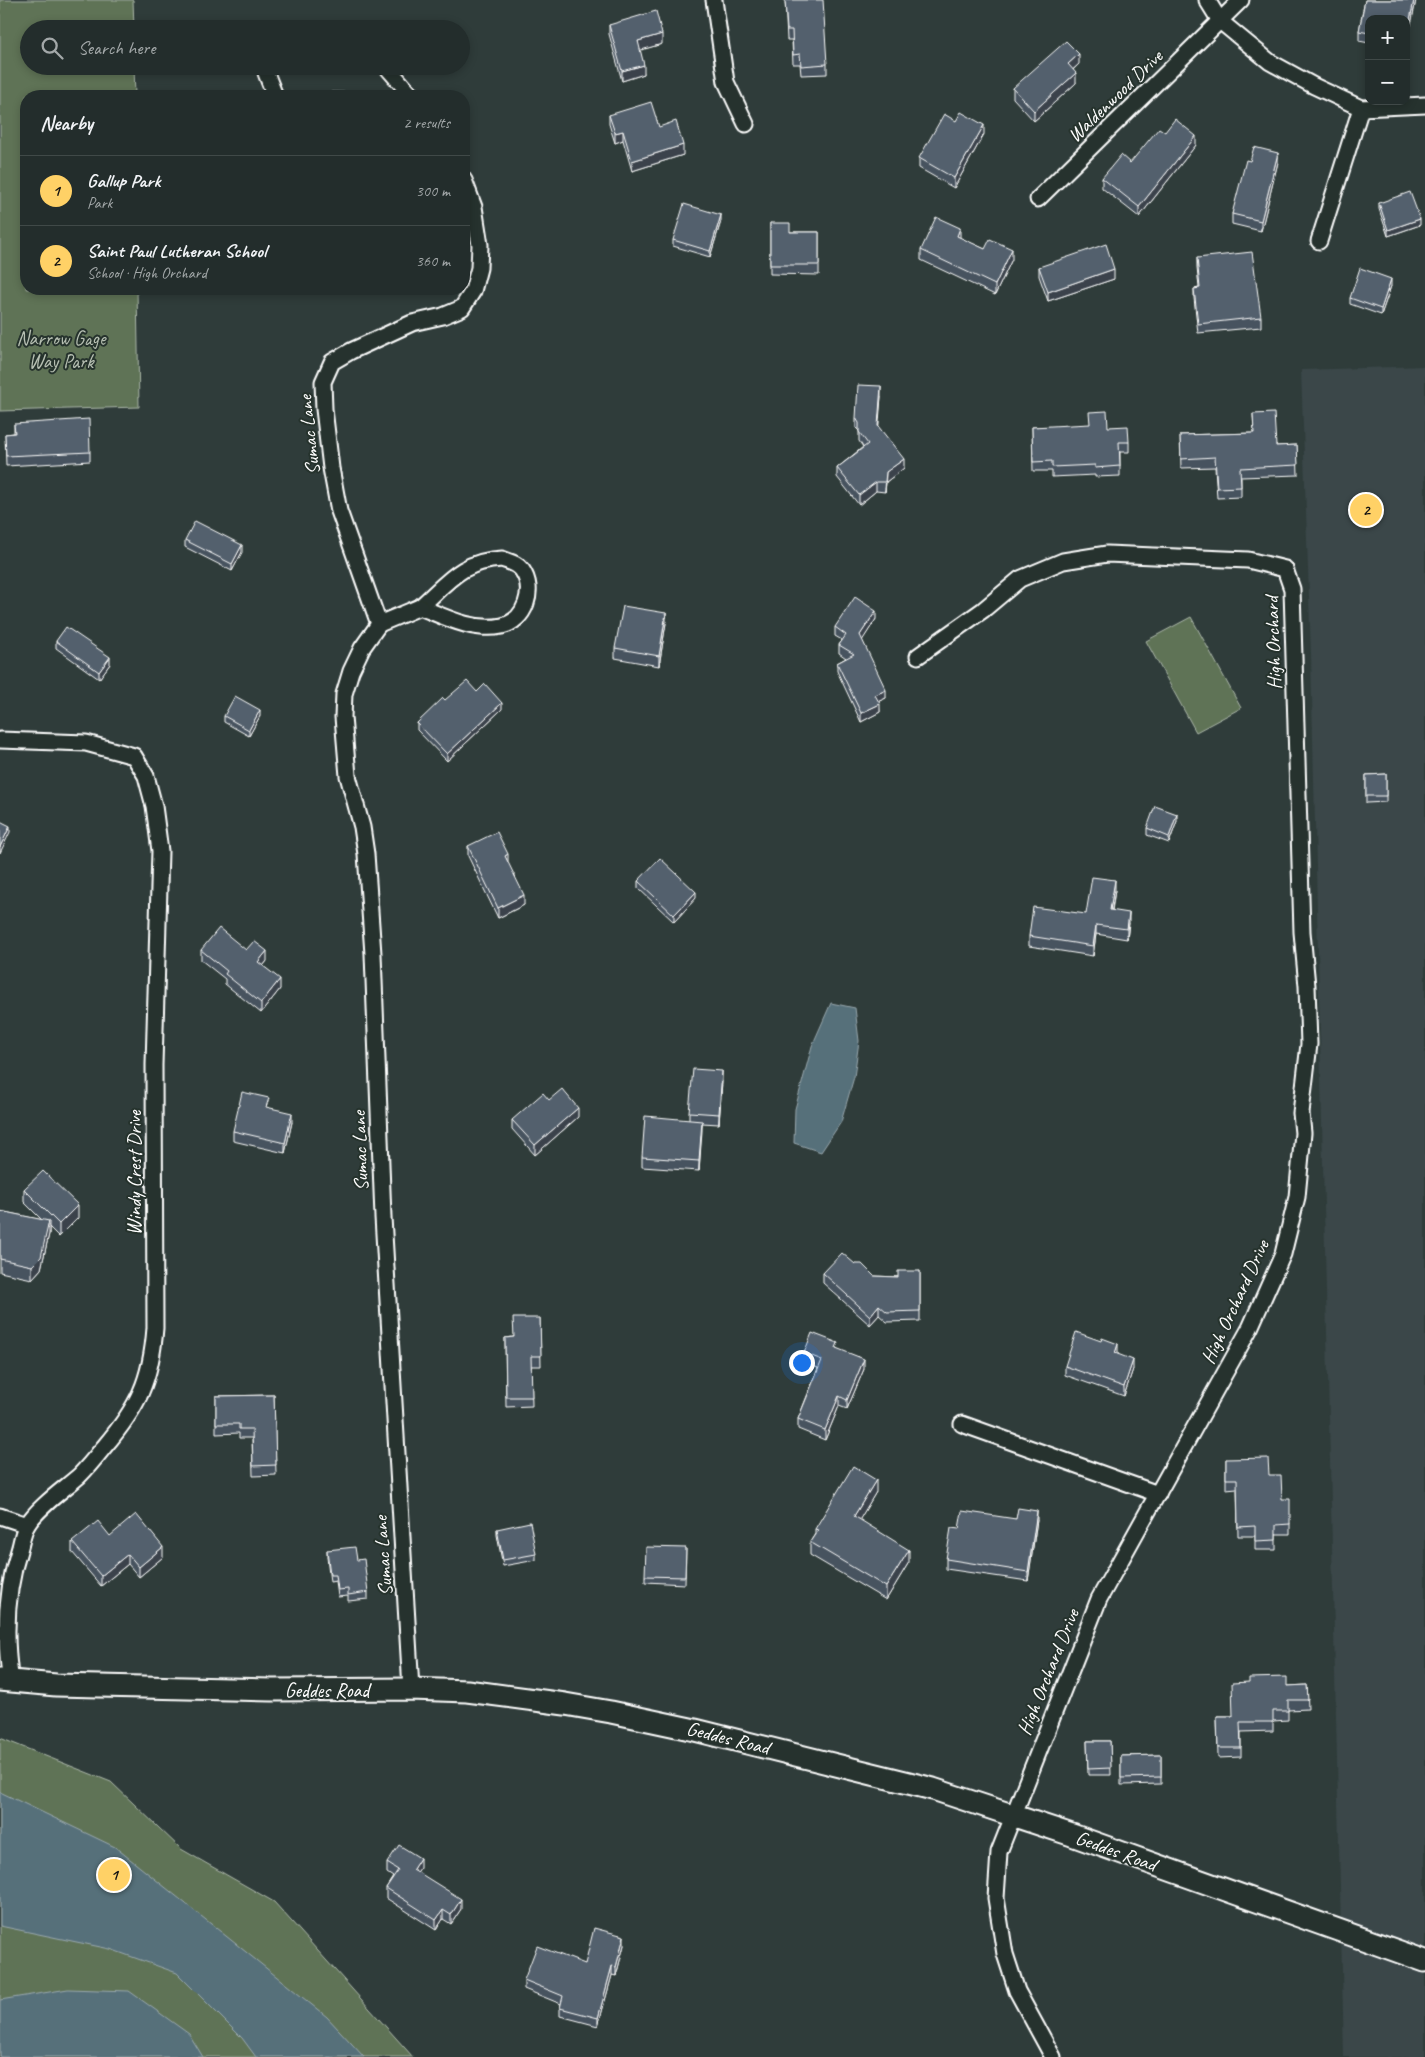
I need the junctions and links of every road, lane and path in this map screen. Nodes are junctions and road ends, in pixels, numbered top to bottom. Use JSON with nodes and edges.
{"nodes":[{"id":1,"x":714,"y":0,"type":"edge"},
{"id":2,"x":1207,"y":0,"type":"edge"},
{"id":3,"x":1241,"y":0,"type":"edge"},
{"id":4,"x":1220,"y":21,"type":"junction"},
{"id":5,"x":267,"y":75,"type":"edge"},
{"id":6,"x":394,"y":75,"type":"edge"},
{"id":7,"x":273,"y":90,"type":"edge"},
{"id":8,"x":407,"y":90,"type":"edge"},
{"id":9,"x":1425,"y":104,"type":"edge"},
{"id":10,"x":1361,"y":108,"type":"junction"},
{"id":11,"x":746,"y":124,"type":"dead end"},
{"id":12,"x":470,"y":197,"type":"edge"},
{"id":13,"x":1038,"y":199,"type":"dead end"},
{"id":14,"x":1319,"y":242,"type":"dead end"},
{"id":15,"x":420,"y":607,"type":"junction"},
{"id":16,"x":379,"y":624,"type":"junction"},
{"id":17,"x":918,"y":656,"type":"dead end"},
{"id":18,"x":0,"y":740,"type":"edge"},
{"id":19,"x":1301,"y":1113,"type":"joint"},
{"id":20,"x":962,"y":1424,"type":"dead end"},
{"id":21,"x":1158,"y":1494,"type":"junction"},
{"id":22,"x":0,"y":1516,"type":"edge"},
{"id":23,"x":27,"y":1525,"type":"junction"},
{"id":24,"x":5,"y":1681,"type":"edge"},
{"id":25,"x":411,"y":1688,"type":"junction"},
{"id":26,"x":1013,"y":1817,"type":"junction"},
{"id":27,"x":1425,"y":1960,"type":"edge"},
{"id":28,"x":1048,"y":2055,"type":"edge"}],
"edges":[{"from":1,"to":11,"type":"street"},
{"from":2,"to":4,"type":"street"},
{"from":3,"to":4,"type":"street","name":"Waldenwood Drive"},
{"from":4,"to":10,"type":"street"},
{"from":4,"to":13,"type":"street","name":"Waldenwood Drive"},
{"from":5,"to":7,"type":"street"},
{"from":6,"to":8,"type":"street"},
{"from":9,"to":10,"type":"street"},
{"from":10,"to":14,"type":"street"},
{"from":12,"to":16,"type":"street","name":"Sumac Lane"},
{"from":15,"to":15,"type":"street"},
{"from":15,"to":16,"type":"street"},
{"from":16,"to":25,"type":"street","name":"Sumac Lane"},
{"from":17,"to":19,"type":"street","name":"High Orchard"},
{"from":18,"to":23,"type":"street","name":"Windy Crest Drive"},
{"from":19,"to":21,"type":"street","name":"High Orchard Drive"},
{"from":20,"to":21,"type":"street"},
{"from":21,"to":26,"type":"street","name":"High Orchard Drive"},
{"from":22,"to":23,"type":"street"},
{"from":23,"to":24,"type":"street","name":"Windy Crest Drive"},
{"from":24,"to":25,"type":"main road","name":"Geddes Road"},
{"from":25,"to":26,"type":"main road","name":"Geddes Road"},
{"from":26,"to":27,"type":"main road","name":"Geddes Road"},
{"from":26,"to":28,"type":"street","name":"High Orchard Drive"}]}
